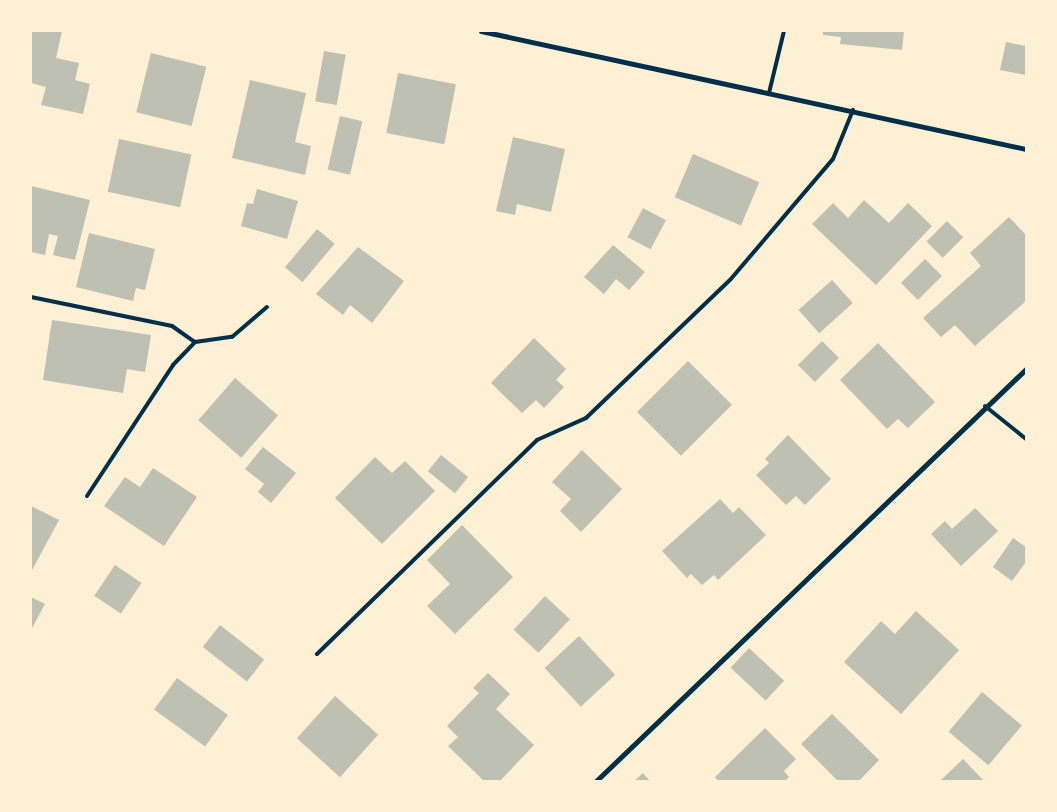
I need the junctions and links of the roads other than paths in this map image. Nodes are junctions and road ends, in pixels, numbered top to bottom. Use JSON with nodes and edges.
{"nodes":[{"id":1,"x":481,"y":31,"type":"edge"},
{"id":2,"x":784,"y":31,"type":"edge"},
{"id":3,"x":769,"y":93,"type":"junction"},
{"id":4,"x":853,"y":110,"type":"junction"},
{"id":5,"x":1026,"y":149,"type":"edge"},
{"id":6,"x":31,"y":297,"type":"edge"},
{"id":7,"x":266,"y":307,"type":"dead end"},
{"id":8,"x":195,"y":342,"type":"junction"},
{"id":9,"x":1026,"y":369,"type":"edge"},
{"id":10,"x":985,"y":406,"type":"junction"},
{"id":11,"x":1026,"y":439,"type":"edge"},
{"id":12,"x":87,"y":496,"type":"dead end"},
{"id":13,"x":317,"y":654,"type":"dead end"},
{"id":14,"x":596,"y":781,"type":"edge"}],
"edges":[{"from":1,"to":3,"type":"street"},
{"from":2,"to":3,"type":"lane"},
{"from":3,"to":4,"type":"street"},
{"from":4,"to":5,"type":"street"},
{"from":4,"to":13,"type":"lane"},
{"from":6,"to":8,"type":"lane"},
{"from":7,"to":8,"type":"lane"},
{"from":8,"to":12,"type":"lane"},
{"from":9,"to":10,"type":"street"},
{"from":10,"to":11,"type":"lane"},
{"from":10,"to":14,"type":"street"}]}
